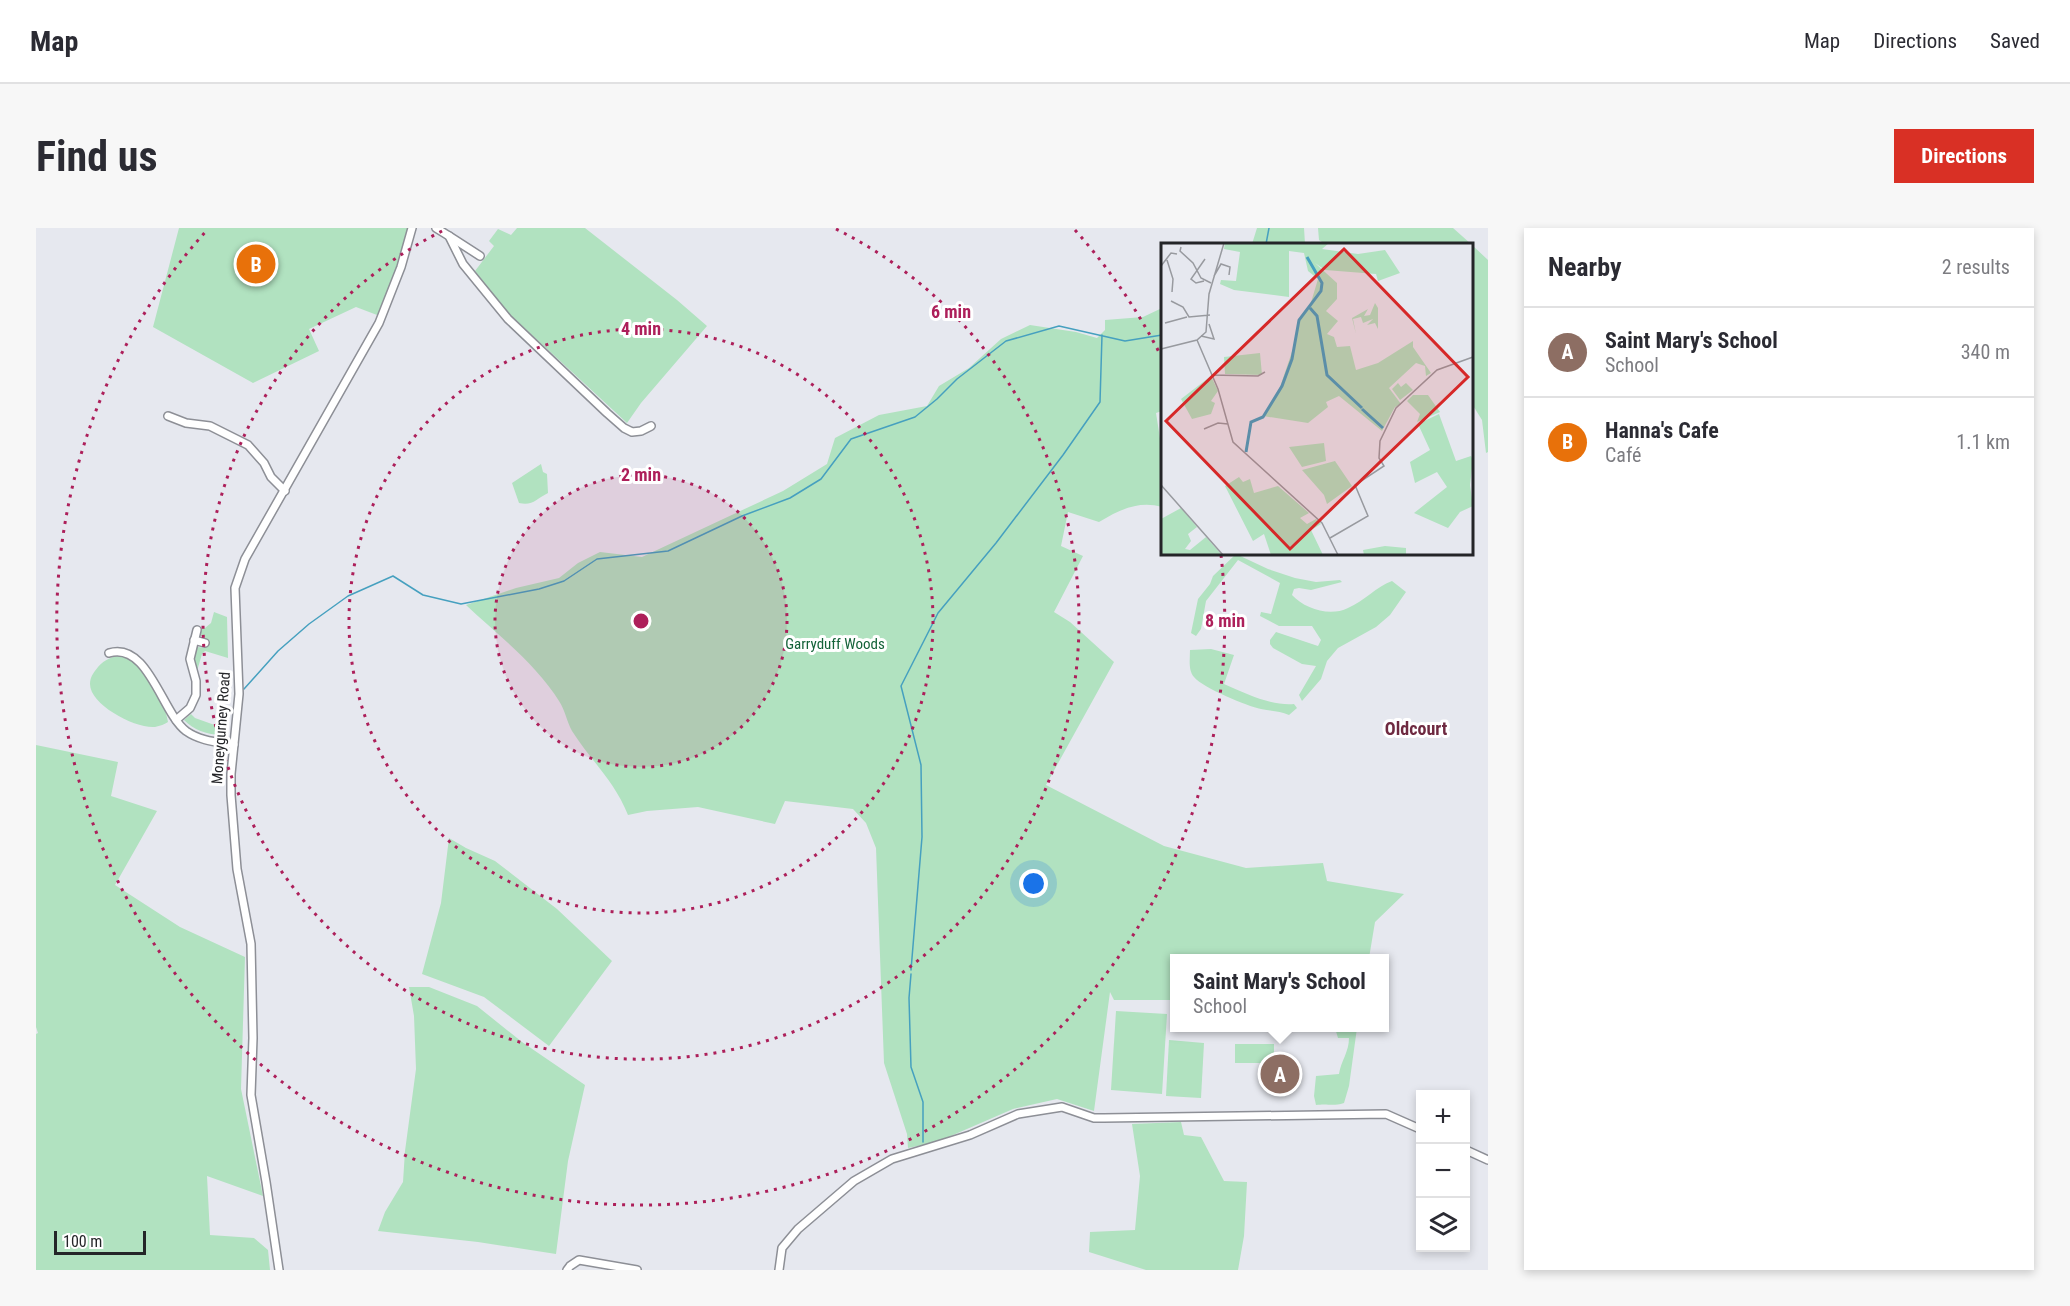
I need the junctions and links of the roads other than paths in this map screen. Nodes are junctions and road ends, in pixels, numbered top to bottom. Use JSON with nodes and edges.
{"nodes":[{"id":1,"x":412,"y":228,"type":"edge"},
{"id":2,"x":436,"y":228,"type":"edge"},
{"id":3,"x":449,"y":236,"type":"junction"},
{"id":4,"x":480,"y":256,"type":"dead end"},
{"id":5,"x":168,"y":416,"type":"dead end"},
{"id":6,"x":651,"y":426,"type":"dead end"},
{"id":7,"x":285,"y":491,"type":"junction"},
{"id":8,"x":197,"y":630,"type":"dead end"},
{"id":9,"x":194,"y":640,"type":"junction"},
{"id":10,"x":205,"y":643,"type":"dead end"},
{"id":11,"x":109,"y":653,"type":"dead end"},
{"id":12,"x":176,"y":720,"type":"junction"},
{"id":13,"x":234,"y":745,"type":"junction"},
{"id":14,"x":1416,"y":1127,"type":"edge"},
{"id":15,"x":1470,"y":1152,"type":"edge"},
{"id":16,"x":1488,"y":1160,"type":"edge"},
{"id":17,"x":279,"y":1270,"type":"edge"},
{"id":18,"x":567,"y":1270,"type":"edge"},
{"id":19,"x":637,"y":1270,"type":"edge"},
{"id":20,"x":779,"y":1270,"type":"edge"}],
"edges":[{"from":1,"to":7,"type":"street","name":"Moneygurney Road"},
{"from":2,"to":3,"type":"street"},
{"from":3,"to":4,"type":"street"},
{"from":3,"to":6,"type":"street"},
{"from":5,"to":7,"type":"street"},
{"from":7,"to":13,"type":"street","name":"Moneygurney Road"},
{"from":8,"to":9,"type":"street"},
{"from":9,"to":10,"type":"street"},
{"from":9,"to":12,"type":"street"},
{"from":11,"to":12,"type":"street"},
{"from":12,"to":13,"type":"street"},
{"from":13,"to":17,"type":"street","name":"Moneygurney Road"},
{"from":14,"to":20,"type":"street"},
{"from":15,"to":16,"type":"street"},
{"from":18,"to":19,"type":"street"}]}
